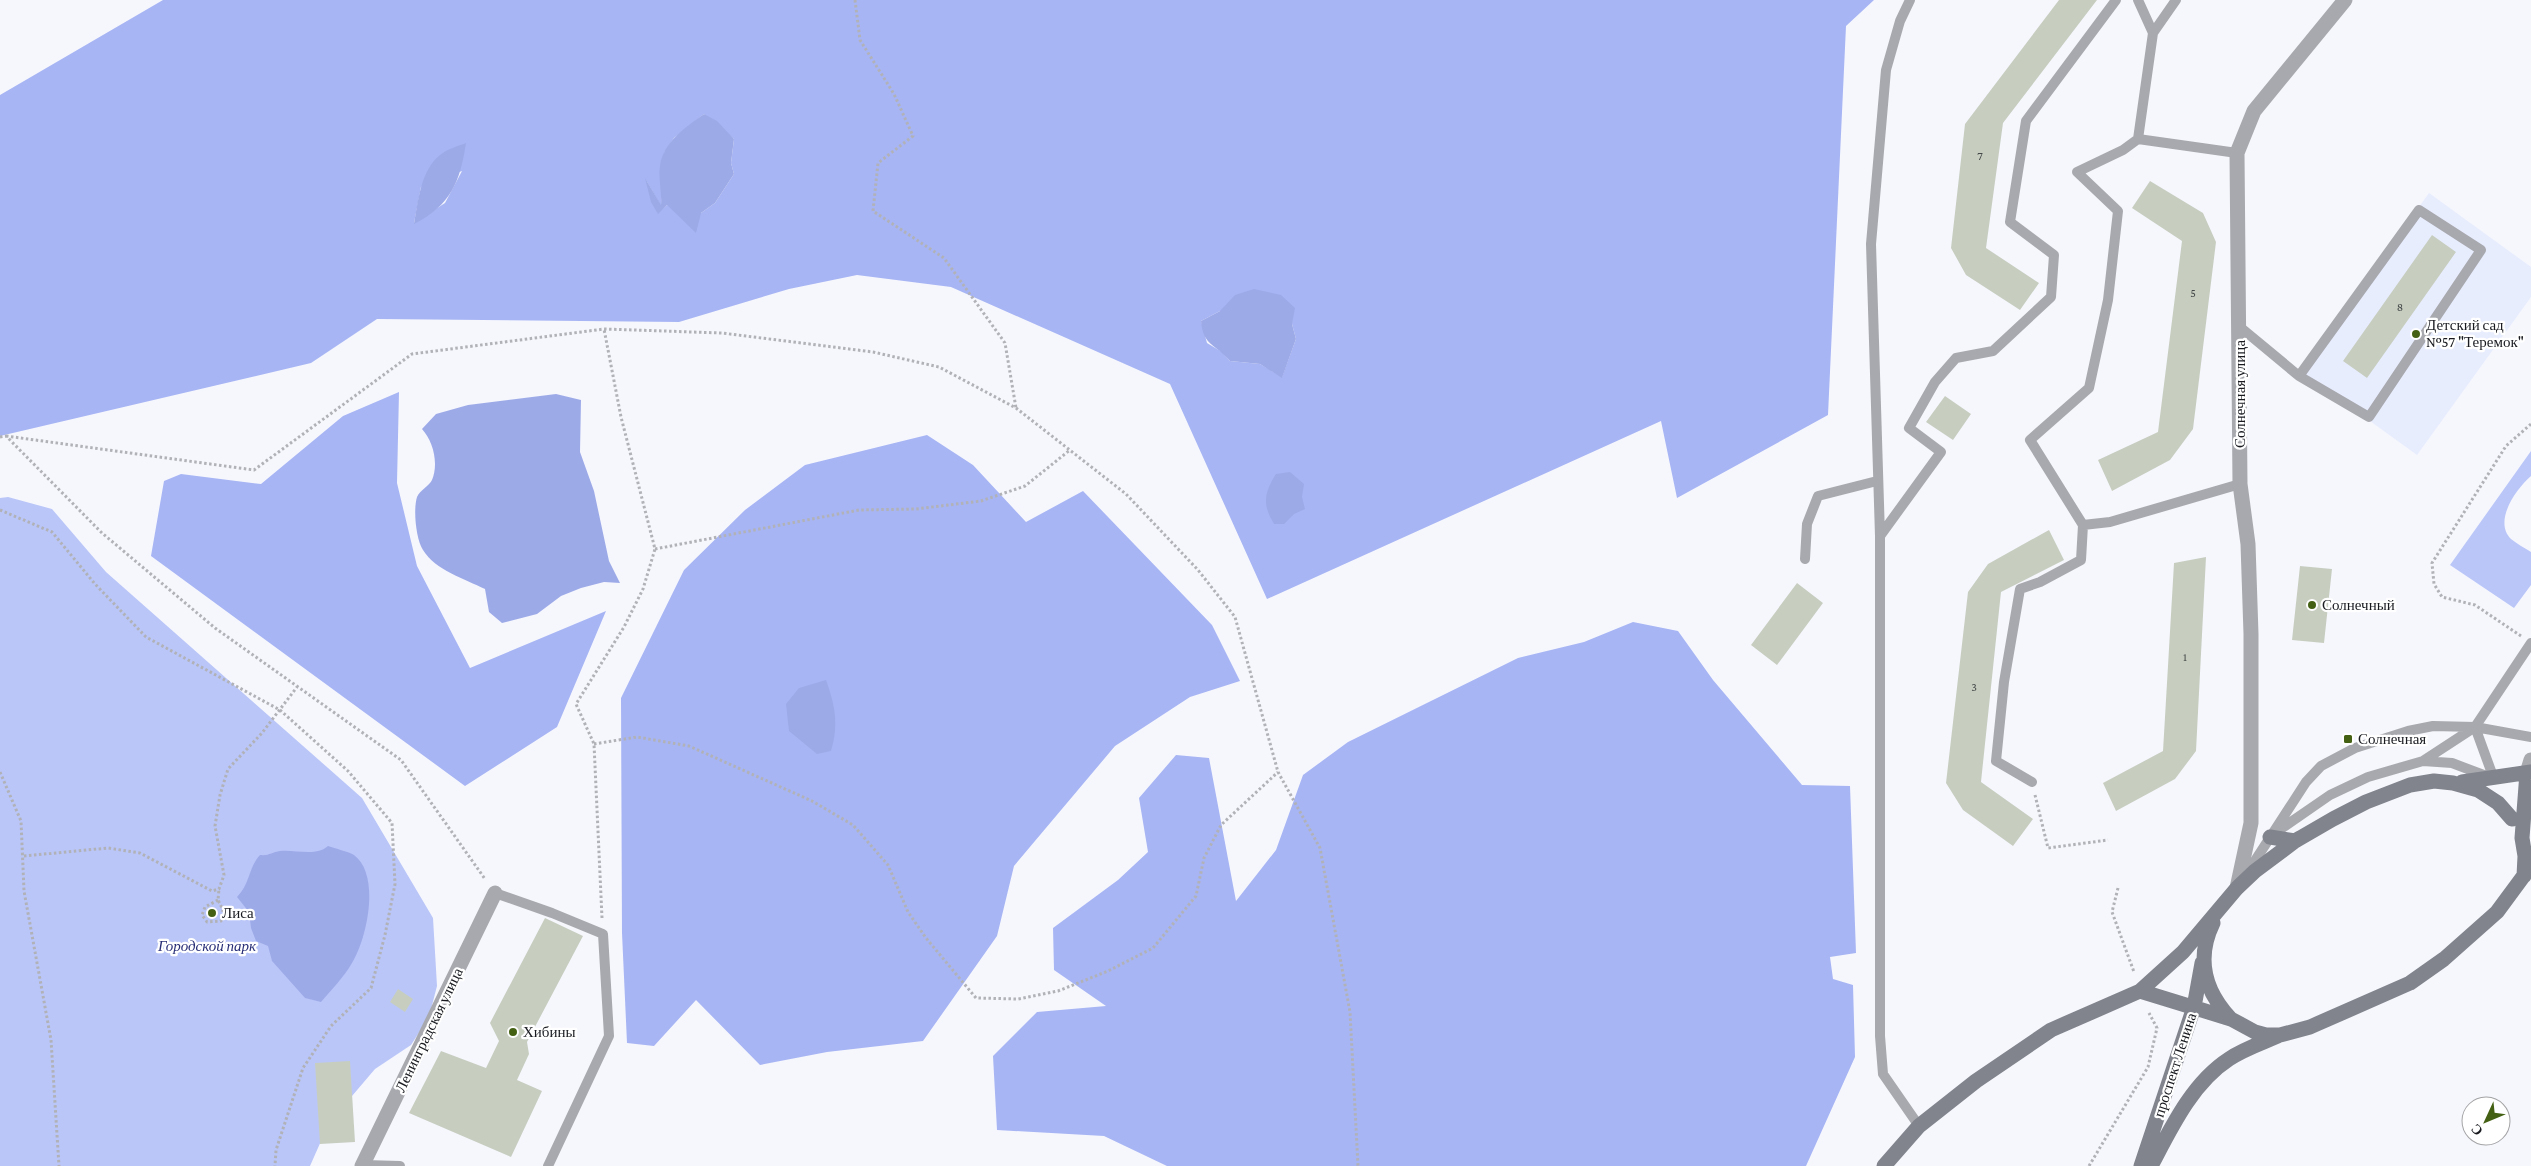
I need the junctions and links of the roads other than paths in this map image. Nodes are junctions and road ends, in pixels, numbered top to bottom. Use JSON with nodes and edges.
{"nodes":[{"id":1,"x":1910,"y":0,"type":"edge"},
{"id":2,"x":2116,"y":0,"type":"edge"},
{"id":3,"x":2138,"y":0,"type":"edge"},
{"id":4,"x":2176,"y":0,"type":"edge"},
{"id":5,"x":2345,"y":0,"type":"edge"},
{"id":6,"x":2153,"y":33,"type":"junction"},
{"id":7,"x":2138,"y":139,"type":"junction"},
{"id":8,"x":2238,"y":154,"type":"junction"},
{"id":9,"x":2240,"y":327,"type":"junction"},
{"id":10,"x":2299,"y":376,"type":"junction"},
{"id":11,"x":1876,"y":481,"type":"junction"},
{"id":12,"x":2240,"y":484,"type":"junction"},
{"id":13,"x":2083,"y":525,"type":"junction"},
{"id":14,"x":1880,"y":536,"type":"junction"},
{"id":15,"x":1805,"y":559,"type":"dead end"},
{"id":16,"x":2531,"y":643,"type":"edge"},
{"id":17,"x":2475,"y":727,"type":"junction"},
{"id":18,"x":2531,"y":738,"type":"edge"},
{"id":19,"x":2423,"y":761,"type":"junction"},
{"id":20,"x":2530,"y":768,"type":"edge"},
{"id":21,"x":2494,"y":779,"type":"junction"},
{"id":22,"x":2032,"y":782,"type":"road end"},
{"id":23,"x":2453,"y":783,"type":"junction"},
{"id":24,"x":2512,"y":818,"type":"junction"},
{"id":25,"x":2251,"y":823,"type":"junction"},
{"id":26,"x":2270,"y":837,"type":"junction"},
{"id":27,"x":2522,"y":838,"type":"junction"},
{"id":28,"x":2296,"y":841,"type":"junction"},
{"id":29,"x":2528,"y":871,"type":"edge"},
{"id":30,"x":2237,"y":888,"type":"junction"},
{"id":31,"x":495,"y":893,"type":"joint"},
{"id":32,"x":2225,"y":903,"type":"junction"},
{"id":33,"x":2202,"y":963,"type":"junction"},
{"id":34,"x":2140,"y":991,"type":"junction"},
{"id":35,"x":2194,"y":1006,"type":"junction"},
{"id":36,"x":2231,"y":1019,"type":"junction"},
{"id":37,"x":2280,"y":1035,"type":"junction"},
{"id":38,"x":1919,"y":1126,"type":"junction"},
{"id":39,"x":363,"y":1166,"type":"edge"},
{"id":40,"x":400,"y":1166,"type":"edge"},
{"id":41,"x":548,"y":1166,"type":"edge"},
{"id":42,"x":1884,"y":1166,"type":"edge"},
{"id":43,"x":2141,"y":1166,"type":"edge"},
{"id":44,"x":2150,"y":1166,"type":"edge"}],
"edges":[{"from":1,"to":11,"type":"lane"},
{"from":2,"to":14,"type":"lane"},
{"from":3,"to":6,"type":"lane"},
{"from":4,"to":6,"type":"lane"},
{"from":5,"to":8,"type":"street","name":"Солнечная улица"},
{"from":6,"to":7,"type":"lane"},
{"from":7,"to":8,"type":"lane"},
{"from":7,"to":13,"type":"lane"},
{"from":8,"to":9,"type":"street","name":"Солнечная улица"},
{"from":9,"to":10,"type":"lane"},
{"from":9,"to":12,"type":"street","name":"Солнечная улица"},
{"from":10,"to":10,"type":"lane"},
{"from":11,"to":14,"type":"lane"},
{"from":11,"to":15,"type":"lane"},
{"from":12,"to":13,"type":"lane"},
{"from":12,"to":25,"type":"street","name":"Солнечная улица"},
{"from":13,"to":22,"type":"lane"},
{"from":14,"to":38,"type":"lane"},
{"from":16,"to":17,"type":"lane"},
{"from":17,"to":18,"type":"lane"},
{"from":17,"to":19,"type":"lane"},
{"from":17,"to":21,"type":"lane"},
{"from":17,"to":26,"type":"lane"},
{"from":19,"to":21,"type":"lane"},
{"from":19,"to":26,"type":"lane"},
{"from":20,"to":21,"type":"main road"},
{"from":20,"to":27,"type":"main road"},
{"from":21,"to":23,"type":"main road"},
{"from":21,"to":24,"type":"main road"},
{"from":23,"to":24,"type":"main road"},
{"from":23,"to":28,"type":"main road"},
{"from":24,"to":27,"type":"main road"},
{"from":25,"to":26,"type":"street"},
{"from":25,"to":30,"type":"street","name":"Солнечная улица"},
{"from":26,"to":28,"type":"main road"},
{"from":26,"to":30,"type":"lane"},
{"from":27,"to":29,"type":"main road"},
{"from":28,"to":30,"type":"main road"},
{"from":29,"to":37,"type":"main road"},
{"from":30,"to":32,"type":"main road"},
{"from":31,"to":39,"type":"street","name":"Ленинградская улица"},
{"from":31,"to":41,"type":"lane"},
{"from":32,"to":33,"type":"main road","name":"проспект Ленина"},
{"from":32,"to":34,"type":"main road"},
{"from":33,"to":35,"type":"main road","name":"проспект Ленина"},
{"from":33,"to":36,"type":"main road"},
{"from":34,"to":35,"type":"main road"},
{"from":34,"to":38,"type":"main road"},
{"from":35,"to":36,"type":"main road"},
{"from":35,"to":43,"type":"main road","name":"проспект Ленина"},
{"from":36,"to":37,"type":"main road"},
{"from":37,"to":44,"type":"main road","name":"проспект Ленина"},
{"from":38,"to":42,"type":"main road"},
{"from":39,"to":40,"type":"lane"}]}
